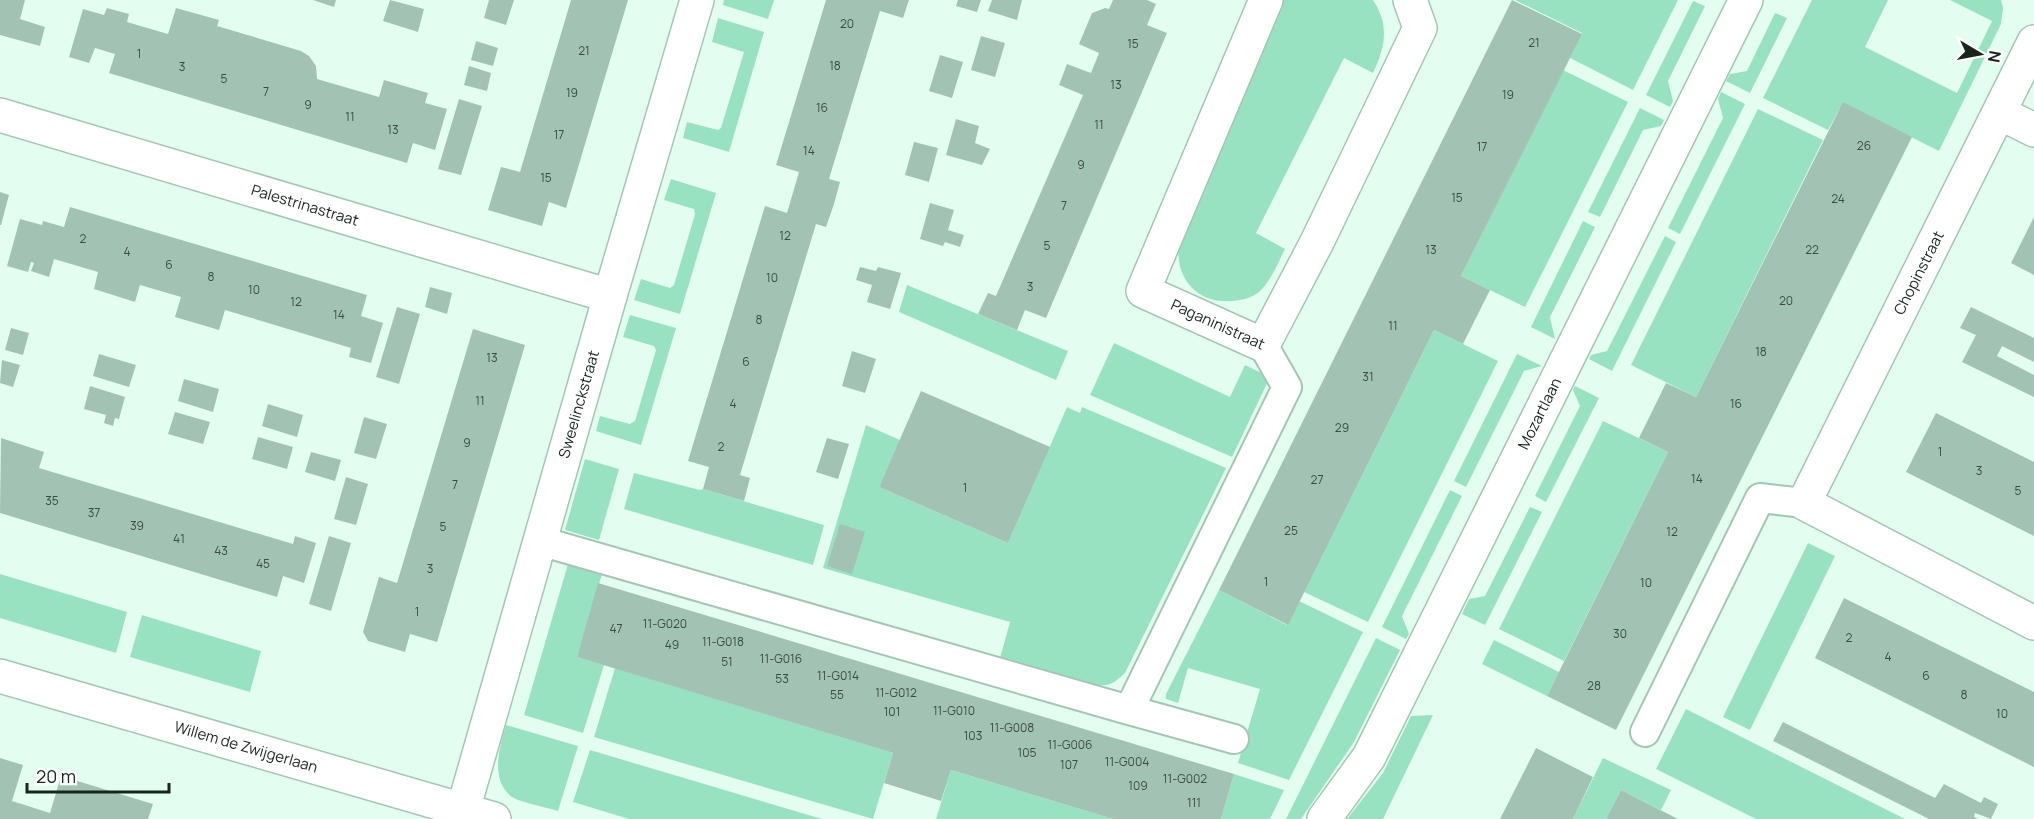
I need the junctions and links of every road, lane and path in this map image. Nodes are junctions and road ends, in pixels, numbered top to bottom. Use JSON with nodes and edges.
{"nodes":[{"id":1,"x":697,"y":0,"type":"edge"},
{"id":2,"x":1266,"y":0,"type":"edge"},
{"id":3,"x":1410,"y":0,"type":"edge"},
{"id":4,"x":1746,"y":0,"type":"edge"},
{"id":5,"x":2034,"y":42,"type":"edge"},
{"id":6,"x":2000,"y":113,"type":"junction"},
{"id":7,"x":0,"y":116,"type":"edge"},
{"id":8,"x":2034,"y":130,"type":"edge"},
{"id":9,"x":610,"y":296,"type":"junction"},
{"id":10,"x":1263,"y":345,"type":"junction"},
{"id":11,"x":1804,"y":503,"type":"junction"},
{"id":12,"x":540,"y":542,"type":"junction"},
{"id":13,"x":2034,"y":623,"type":"edge"},
{"id":14,"x":0,"y":676,"type":"edge"},
{"id":15,"x":1129,"y":710,"type":"junction"},
{"id":16,"x":1645,"y":732,"type":"dead end"},
{"id":17,"x":1234,"y":739,"type":"dead end"},
{"id":18,"x":463,"y":810,"type":"junction"},
{"id":19,"x":494,"y":819,"type":"edge"},
{"id":20,"x":1324,"y":819,"type":"edge"}],
"edges":[{"from":1,"to":9,"type":"street","name":"Sweelinckstraat"},
{"from":2,"to":10,"type":"street","name":"Paganinistraat"},
{"from":3,"to":10,"type":"street","name":"Paganinistraat"},
{"from":4,"to":20,"type":"street","name":"Mozartlaan"},
{"from":5,"to":6,"type":"street","name":"Chopinstraat"},
{"from":6,"to":8,"type":"street"},
{"from":6,"to":11,"type":"street","name":"Chopinstraat"},
{"from":7,"to":9,"type":"street","name":"Palestrinastraat"},
{"from":9,"to":12,"type":"street","name":"Sweelinckstraat"},
{"from":10,"to":15,"type":"lane"},
{"from":11,"to":13,"type":"street"},
{"from":11,"to":16,"type":"lane"},
{"from":12,"to":15,"type":"lane"},
{"from":12,"to":18,"type":"street","name":"Sweelinckstraat"},
{"from":14,"to":18,"type":"street","name":"Willem de Zwijgerlaan"},
{"from":15,"to":17,"type":"lane"},
{"from":18,"to":19,"type":"street","name":"Willem de Zwijgerlaan"}]}
